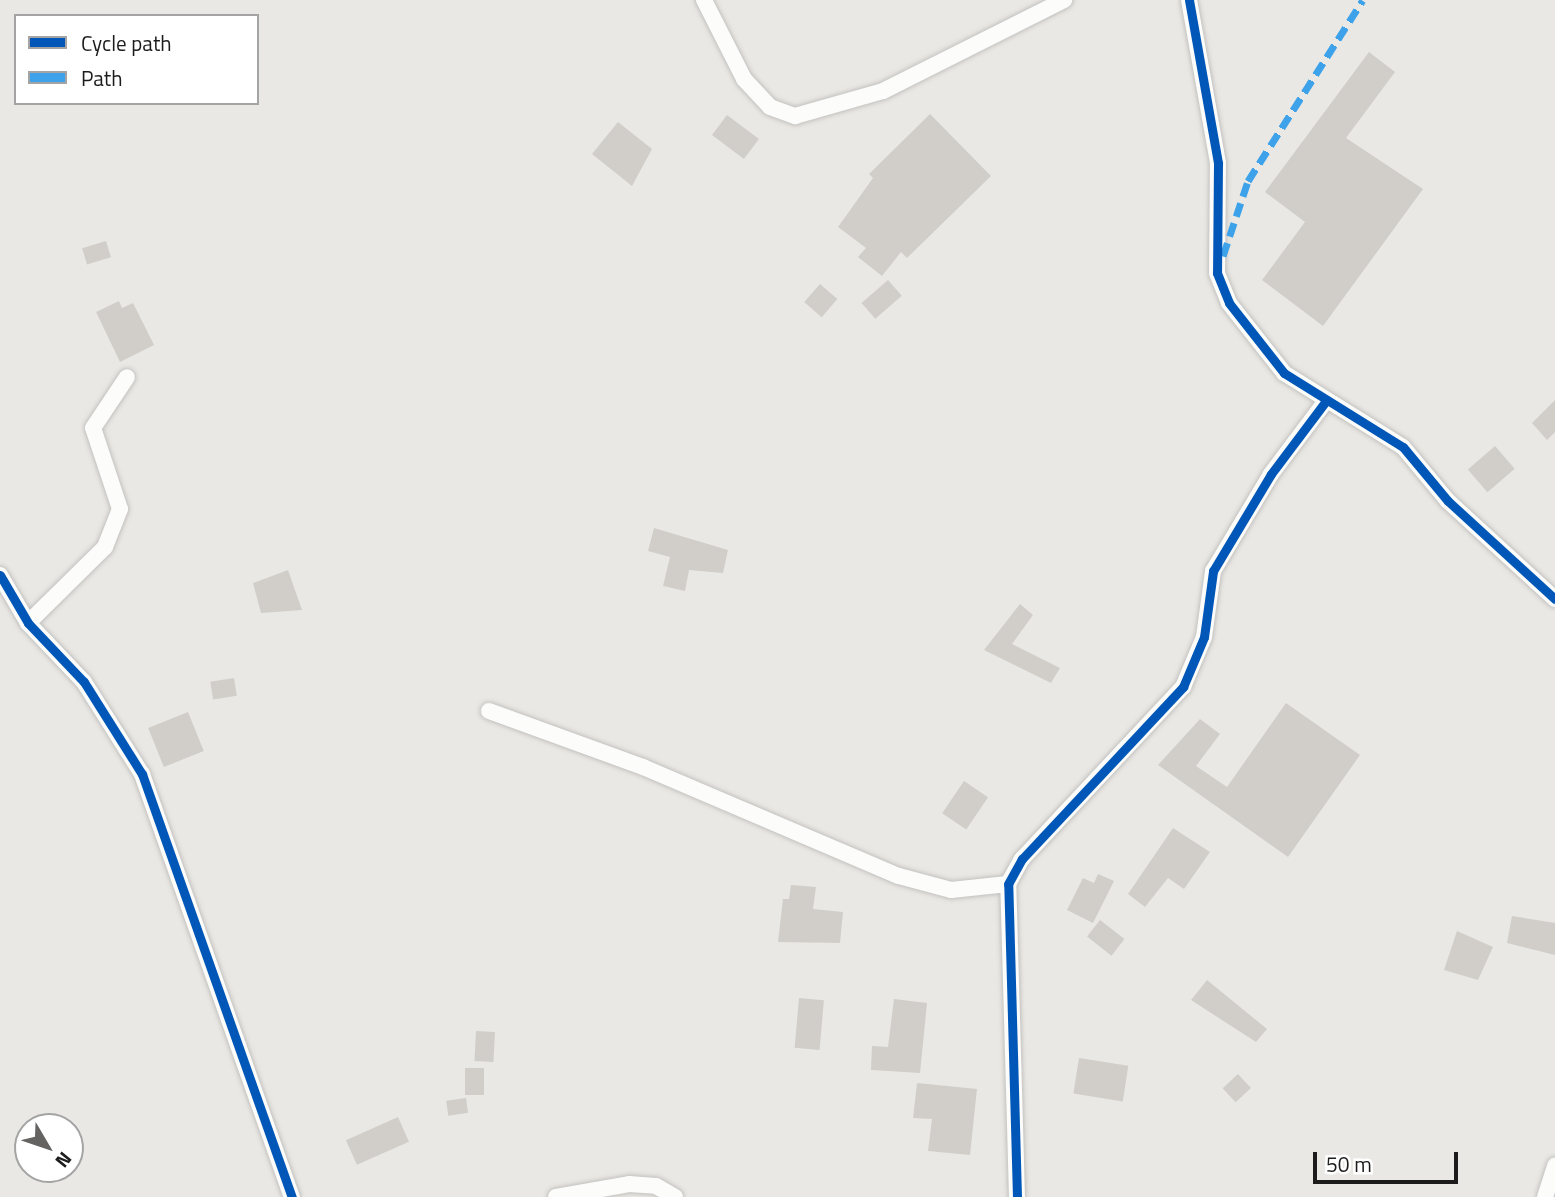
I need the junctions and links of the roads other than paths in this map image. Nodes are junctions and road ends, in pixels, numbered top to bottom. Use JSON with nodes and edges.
{"nodes":[{"id":1,"x":704,"y":0,"type":"edge"},
{"id":2,"x":1064,"y":0,"type":"edge"},
{"id":3,"x":1188,"y":0,"type":"edge"},
{"id":4,"x":127,"y":377,"type":"dead end"},
{"id":5,"x":1325,"y":402,"type":"junction"},
{"id":6,"x":0,"y":575,"type":"edge"},
{"id":7,"x":1555,"y":599,"type":"edge"},
{"id":8,"x":28,"y":623,"type":"junction"},
{"id":9,"x":489,"y":711,"type":"dead end"},
{"id":10,"x":1008,"y":884,"type":"junction"},
{"id":11,"x":1555,"y":1167,"type":"edge"},
{"id":12,"x":292,"y":1197,"type":"edge"},
{"id":13,"x":556,"y":1197,"type":"edge"},
{"id":14,"x":676,"y":1197,"type":"edge"},
{"id":15,"x":1017,"y":1197,"type":"edge"},
{"id":16,"x":1545,"y":1197,"type":"edge"}],
"edges":[{"from":1,"to":2,"type":"street"},
{"from":3,"to":5,"type":"street"},
{"from":4,"to":8,"type":"street"},
{"from":5,"to":7,"type":"street"},
{"from":5,"to":10,"type":"street"},
{"from":6,"to":8,"type":"street"},
{"from":8,"to":12,"type":"street"},
{"from":9,"to":10,"type":"street"},
{"from":10,"to":15,"type":"street"},
{"from":11,"to":16,"type":"street"},
{"from":13,"to":14,"type":"street"}]}
